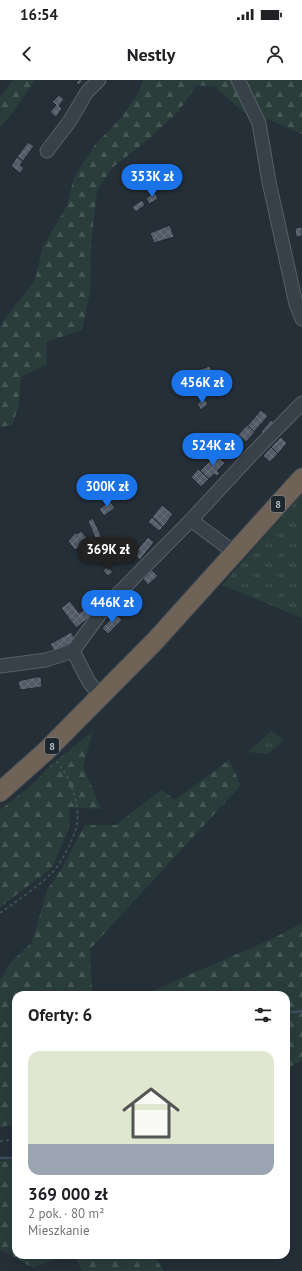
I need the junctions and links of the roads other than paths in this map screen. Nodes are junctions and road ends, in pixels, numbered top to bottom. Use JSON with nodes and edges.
{"nodes":[{"id":1,"x":100,"y":80,"type":"edge"},
{"id":2,"x":238,"y":80,"type":"edge"},
{"id":3,"x":47,"y":151,"type":"dead end"},
{"id":4,"x":302,"y":319,"type":"edge"},
{"id":5,"x":302,"y":403,"type":"edge"},
{"id":6,"x":302,"y":478,"type":"edge"},
{"id":7,"x":191,"y":520,"type":"junction"},
{"id":8,"x":236,"y":553,"type":"junction"},
{"id":9,"x":73,"y":651,"type":"junction"},
{"id":10,"x":0,"y":666,"type":"edge"},
{"id":11,"x":100,"y":697,"type":"junction"},
{"id":12,"x":0,"y":792,"type":"edge"}],
"edges":[{"from":1,"to":3,"type":"street"},
{"from":2,"to":4,"type":"street"},
{"from":5,"to":7,"type":"street"},
{"from":6,"to":8,"type":"highway","number":"8"},
{"from":7,"to":8,"type":"street"},
{"from":7,"to":9,"type":"street"},
{"from":8,"to":11,"type":"highway","number":"8"},
{"from":9,"to":10,"type":"street"},
{"from":9,"to":11,"type":"street"},
{"from":11,"to":12,"type":"highway","number":"8"}]}
